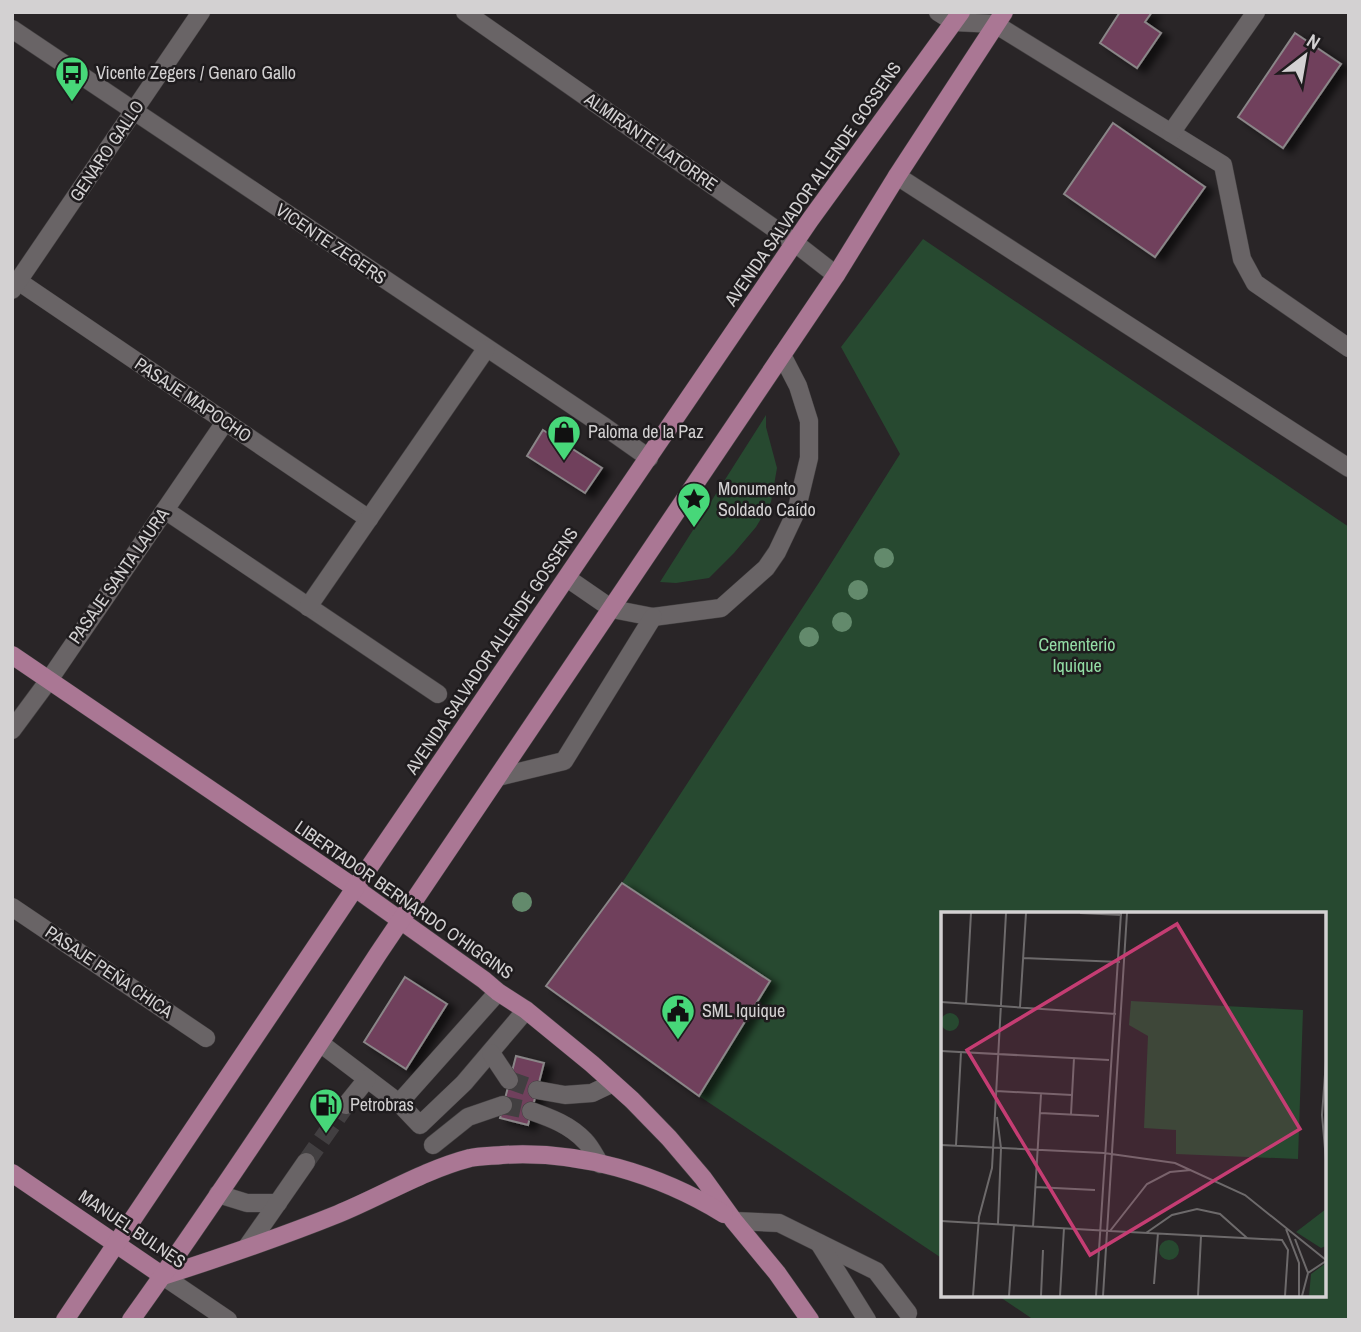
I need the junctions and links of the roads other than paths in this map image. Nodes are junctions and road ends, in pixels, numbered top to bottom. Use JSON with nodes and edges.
{"nodes":[{"id":1,"x":201,"y":12,"type":"edge"},
{"id":2,"x":465,"y":12,"type":"edge"},
{"id":3,"x":938,"y":12,"type":"edge"},
{"id":4,"x":1256,"y":12,"type":"edge"},
{"id":5,"x":958,"y":17,"type":"edge"},
{"id":6,"x":999,"y":18,"type":"edge"},
{"id":7,"x":12,"y":29,"type":"edge"},
{"id":8,"x":134,"y":111,"type":"junction"},
{"id":9,"x":1171,"y":133,"type":"junction"},
{"id":10,"x":897,"y":176,"type":"junction"},
{"id":11,"x":795,"y":243,"type":"junction"},
{"id":12,"x":836,"y":275,"type":"junction"},
{"id":13,"x":15,"y":285,"type":"edge"},
{"id":14,"x":1349,"y":348,"type":"edge"},
{"id":15,"x":486,"y":349,"type":"junction"},
{"id":16,"x":782,"y":355,"type":"junction"},
{"id":17,"x":225,"y":422,"type":"junction"},
{"id":18,"x":649,"y":458,"type":"junction"},
{"id":19,"x":1349,"y":468,"type":"edge"},
{"id":20,"x":165,"y":510,"type":"junction"},
{"id":21,"x":369,"y":519,"type":"junction"},
{"id":22,"x":567,"y":578,"type":"junction"},
{"id":23,"x":308,"y":607,"type":"junction"},
{"id":24,"x":612,"y":609,"type":"junction"},
{"id":25,"x":653,"y":617,"type":"junction"},
{"id":26,"x":12,"y":655,"type":"edge"},
{"id":27,"x":49,"y":680,"type":"junction"},
{"id":28,"x":438,"y":694,"type":"dead end"},
{"id":29,"x":12,"y":730,"type":"edge"},
{"id":30,"x":498,"y":777,"type":"junction"},
{"id":31,"x":355,"y":888,"type":"junction"},
{"id":32,"x":12,"y":906,"type":"edge"},
{"id":33,"x":401,"y":921,"type":"junction"},
{"id":34,"x":498,"y":992,"type":"junction"},
{"id":35,"x":526,"y":1010,"type":"junction"},
{"id":36,"x":206,"y":1038,"type":"dead end"},
{"id":37,"x":320,"y":1043,"type":"junction"},
{"id":38,"x":491,"y":1053,"type":"junction"},
{"id":39,"x":367,"y":1079,"type":"junction"},
{"id":40,"x":509,"y":1080,"type":"tunnel mouth"},
{"id":41,"x":613,"y":1083,"type":"junction"},
{"id":42,"x":537,"y":1090,"type":"tunnel mouth"},
{"id":43,"x":399,"y":1104,"type":"junction"},
{"id":44,"x":346,"y":1105,"type":"tunnel mouth"},
{"id":45,"x":503,"y":1105,"type":"tunnel mouth"},
{"id":46,"x":531,"y":1111,"type":"tunnel mouth"},
{"id":47,"x":420,"y":1125,"type":"junction"},
{"id":48,"x":433,"y":1145,"type":"junction"},
{"id":49,"x":306,"y":1162,"type":"tunnel mouth"},
{"id":50,"x":600,"y":1164,"type":"junction"},
{"id":51,"x":442,"y":1167,"type":"junction"},
{"id":52,"x":12,"y":1173,"type":"edge"},
{"id":53,"x":218,"y":1194,"type":"junction"},
{"id":54,"x":278,"y":1203,"type":"junction"},
{"id":55,"x":734,"y":1220,"type":"junction"},
{"id":56,"x":818,"y":1241,"type":"junction"},
{"id":57,"x":116,"y":1244,"type":"junction"},
{"id":58,"x":247,"y":1247,"type":"junction"},
{"id":59,"x":163,"y":1276,"type":"junction"},
{"id":60,"x":908,"y":1313,"type":"dead end"},
{"id":61,"x":65,"y":1320,"type":"edge"},
{"id":62,"x":131,"y":1320,"type":"edge"},
{"id":63,"x":228,"y":1320,"type":"edge"},
{"id":64,"x":810,"y":1320,"type":"edge"},
{"id":65,"x":867,"y":1320,"type":"edge"}],
"edges":[{"from":1,"to":8,"type":"street","name":"GENARO GALLO"},
{"from":2,"to":11,"type":"street","name":"ALMIRANTE LATORRE"},
{"from":3,"to":5,"type":"street"},
{"from":4,"to":9,"type":"street"},
{"from":5,"to":6,"type":"street"},
{"from":5,"to":11,"type":"main road","name":"AVENIDA SALVADOR ALLENDE GOSSENS"},
{"from":6,"to":9,"type":"street"},
{"from":6,"to":10,"type":"main road"},
{"from":7,"to":8,"type":"street","name":"VICENTE ZEGERS"},
{"from":8,"to":13,"type":"street","name":"GENARO GALLO"},
{"from":8,"to":15,"type":"street","name":"VICENTE ZEGERS"},
{"from":9,"to":14,"type":"street"},
{"from":10,"to":12,"type":"main road"},
{"from":10,"to":19,"type":"street"},
{"from":11,"to":12,"type":"street","name":"ALMIRANTE LATORRE"},
{"from":11,"to":18,"type":"main road","name":"AVENIDA SALVADOR ALLENDE GOSSENS"},
{"from":12,"to":16,"type":"main road"},
{"from":13,"to":17,"type":"street","name":"PASAJE MAPOCHO"},
{"from":15,"to":18,"type":"street","name":"VICENTE ZEGERS"},
{"from":15,"to":21,"type":"street"},
{"from":16,"to":24,"type":"main road"},
{"from":16,"to":25,"type":"street"},
{"from":17,"to":20,"type":"street","name":"PASAJE SANTA LAURA"},
{"from":17,"to":21,"type":"street","name":"PASAJE MAPOCHO"},
{"from":18,"to":22,"type":"main road","name":"AVENIDA SALVADOR ALLENDE GOSSENS"},
{"from":20,"to":23,"type":"street"},
{"from":20,"to":27,"type":"street","name":"PASAJE SANTA LAURA"},
{"from":21,"to":23,"type":"street"},
{"from":22,"to":24,"type":"street"},
{"from":22,"to":31,"type":"main road","name":"AVENIDA SALVADOR ALLENDE GOSSENS"},
{"from":23,"to":28,"type":"street"},
{"from":24,"to":25,"type":"street"},
{"from":24,"to":30,"type":"main road"},
{"from":25,"to":30,"type":"street"},
{"from":26,"to":27,"type":"main road","name":"LIBERTADOR BERNARDO O'HIGGINS"},
{"from":27,"to":29,"type":"street","name":"PASAJE SANTA LAURA"},
{"from":27,"to":31,"type":"main road","name":"LIBERTADOR BERNARDO O'HIGGINS"},
{"from":30,"to":33,"type":"main road"},
{"from":31,"to":33,"type":"main road","name":"LIBERTADOR BERNARDO O'HIGGINS"},
{"from":31,"to":57,"type":"main road","name":"AVENIDA SALVADOR ALLENDE GOSSENS"},
{"from":32,"to":36,"type":"street","name":"PASAJE PEÑA CHICA"},
{"from":33,"to":34,"type":"main road","name":"LIBERTADOR BERNARDO O'HIGGINS"},
{"from":33,"to":37,"type":"main road"},
{"from":34,"to":35,"type":"main road","name":"LIBERTADOR BERNARDO O'HIGGINS"},
{"from":34,"to":43,"type":"street"},
{"from":35,"to":38,"type":"street"},
{"from":35,"to":41,"type":"main road","name":"LIBERTADOR BERNARDO O'HIGGINS"},
{"from":37,"to":39,"type":"street"},
{"from":37,"to":53,"type":"main road"},
{"from":38,"to":40,"type":"street"},
{"from":38,"to":47,"type":"street"},
{"from":39,"to":43,"type":"street"},
{"from":39,"to":44,"type":"street"},
{"from":41,"to":42,"type":"street"},
{"from":41,"to":55,"type":"main road","name":"LIBERTADOR BERNARDO O'HIGGINS"},
{"from":43,"to":47,"type":"street"},
{"from":45,"to":48,"type":"street"},
{"from":46,"to":50,"type":"street"},
{"from":47,"to":48,"type":"street"},
{"from":48,"to":51,"type":"street"},
{"from":49,"to":54,"type":"street"},
{"from":50,"to":51,"type":"main road","name":"LIBERTADOR BERNARDO O'HIGGINS"},
{"from":50,"to":55,"type":"main road","name":"LIBERTADOR BERNARDO O'HIGGINS"},
{"from":51,"to":58,"type":"main road","name":"LIBERTADOR BERNARDO O'HIGGINS"},
{"from":52,"to":57,"type":"main road","name":"MANUEL BULNES"},
{"from":53,"to":54,"type":"street"},
{"from":53,"to":59,"type":"main road"},
{"from":54,"to":58,"type":"street"},
{"from":55,"to":56,"type":"street"},
{"from":55,"to":64,"type":"main road","name":"LIBERTADOR BERNARDO O'HIGGINS"},
{"from":56,"to":60,"type":"street"},
{"from":56,"to":65,"type":"street"},
{"from":57,"to":59,"type":"main road","name":"MANUEL BULNES"},
{"from":57,"to":61,"type":"main road","name":"AVENIDA SALVADOR ALLENDE GOSSENS"},
{"from":58,"to":59,"type":"main road","name":"LIBERTADOR BERNARDO O'HIGGINS"},
{"from":59,"to":62,"type":"main road"},
{"from":59,"to":63,"type":"street","name":"MANUEL BULNES"}]}
